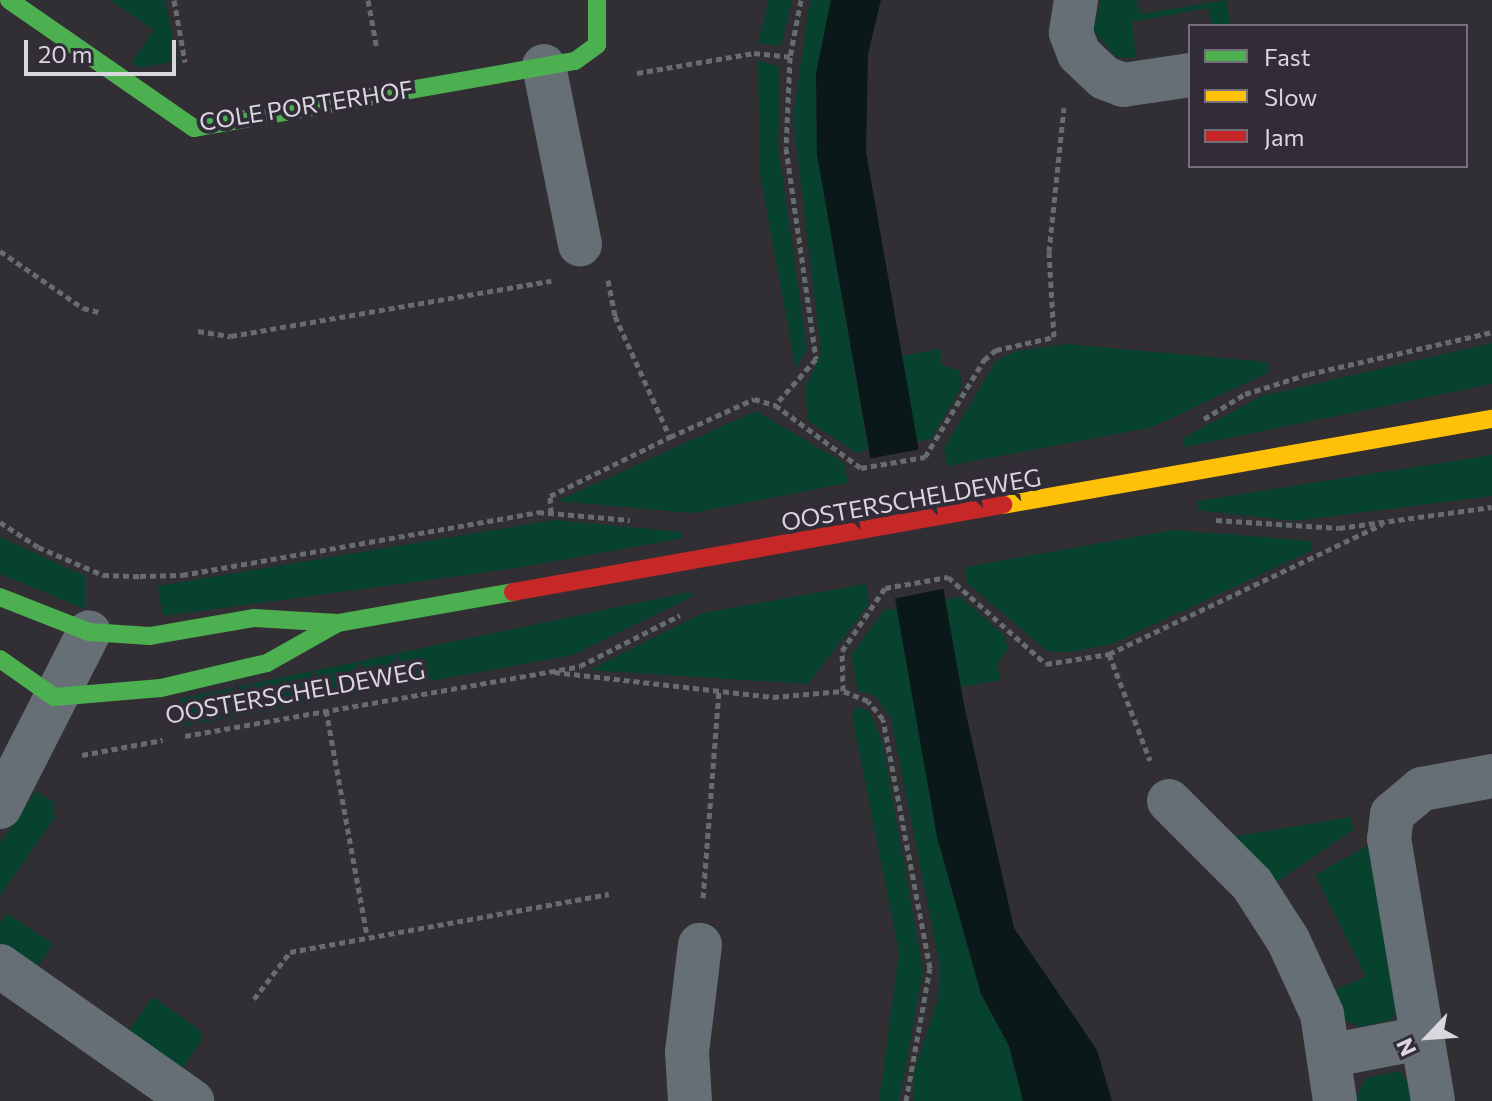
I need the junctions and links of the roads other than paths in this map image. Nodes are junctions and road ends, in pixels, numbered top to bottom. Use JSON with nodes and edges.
{"nodes":[{"id":1,"x":9,"y":0,"type":"edge"},
{"id":2,"x":597,"y":0,"type":"edge"},
{"id":3,"x":1076,"y":0,"type":"edge"},
{"id":4,"x":544,"y":66,"type":"junction"},
{"id":5,"x":1188,"y":75,"type":"edge"},
{"id":6,"x":580,"y":244,"type":"road end"},
{"id":7,"x":1492,"y":419,"type":"edge"},
{"id":8,"x":0,"y":597,"type":"edge"},
{"id":9,"x":338,"y":623,"type":"junction"},
{"id":10,"x":89,"y":632,"type":"junction"},
{"id":11,"x":0,"y":659,"type":"edge"},
{"id":12,"x":54,"y":697,"type":"junction"},
{"id":13,"x":1492,"y":776,"type":"edge"},
{"id":14,"x":1169,"y":801,"type":"road end"},
{"id":15,"x":0,"y":807,"type":"edge"},
{"id":16,"x":700,"y":945,"type":"road end"},
{"id":17,"x":0,"y":966,"type":"edge"},
{"id":18,"x":1421,"y":1038,"type":"junction"},
{"id":19,"x":1333,"y":1055,"type":"junction"},
{"id":20,"x":192,"y":1101,"type":"edge"},
{"id":21,"x":690,"y":1101,"type":"edge"},
{"id":22,"x":1335,"y":1101,"type":"edge"},
{"id":23,"x":1433,"y":1101,"type":"edge"}],
"edges":[{"from":1,"to":4,"type":"street","name":"COLE PORTERHOF"},
{"from":2,"to":4,"type":"street","name":"COLE PORTERHOF"},
{"from":3,"to":5,"type":"street"},
{"from":4,"to":6,"type":"street"},
{"from":7,"to":9,"type":"street","name":"OOSTERSCHELDEWEG"},
{"from":8,"to":10,"type":"street","name":"OOSTERSCHELDEWEG"},
{"from":9,"to":10,"type":"street","name":"OOSTERSCHELDEWEG"},
{"from":9,"to":12,"type":"street","name":"OOSTERSCHELDEWEG"},
{"from":10,"to":12,"type":"street"},
{"from":11,"to":12,"type":"street"},
{"from":12,"to":15,"type":"street"},
{"from":13,"to":18,"type":"street"},
{"from":14,"to":19,"type":"street"},
{"from":16,"to":21,"type":"street"},
{"from":17,"to":20,"type":"street"},
{"from":18,"to":19,"type":"street"},
{"from":18,"to":23,"type":"street"},
{"from":19,"to":22,"type":"street"}]}
